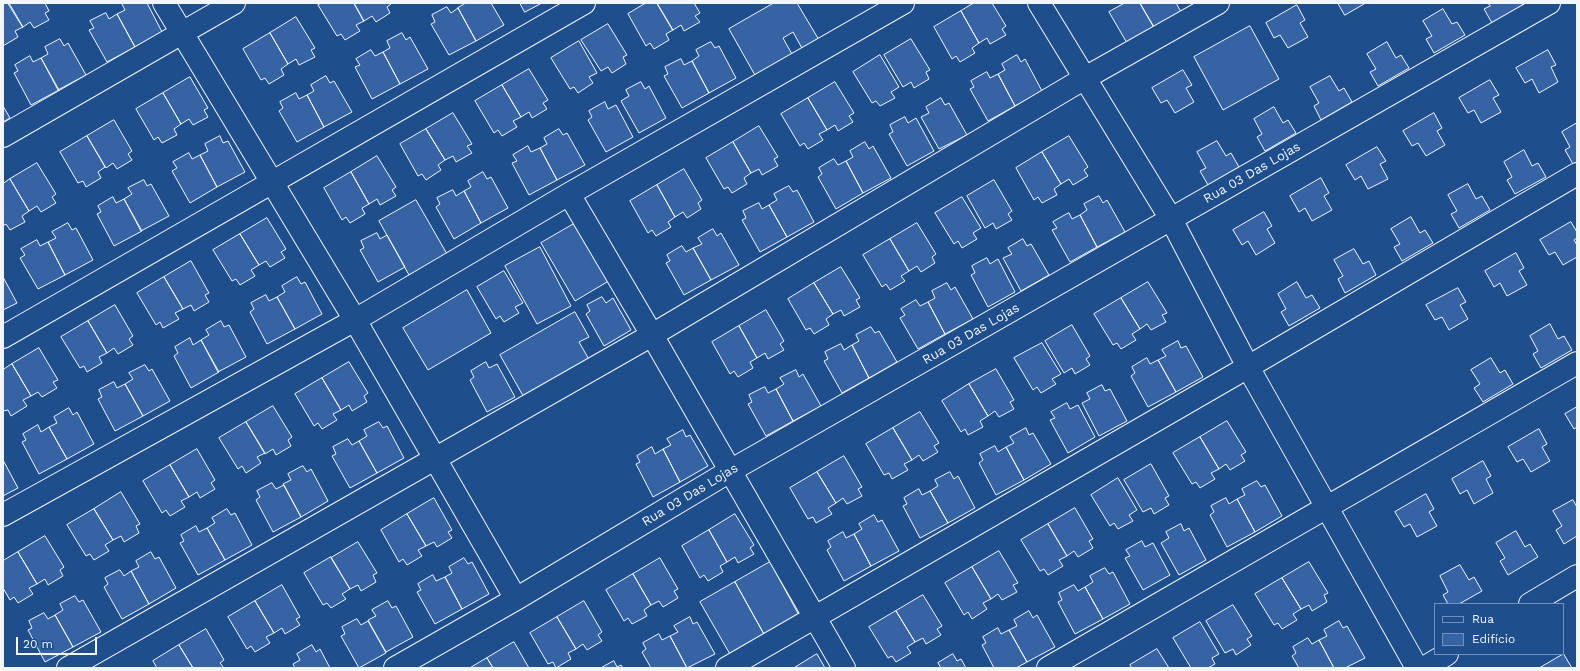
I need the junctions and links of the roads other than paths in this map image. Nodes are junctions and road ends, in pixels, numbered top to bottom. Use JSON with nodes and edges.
{"nodes":[{"id":1,"x":164,"y":3,"type":"edge"},
{"id":2,"x":234,"y":3,"type":"edge"},
{"id":3,"x":584,"y":3,"type":"edge"},
{"id":4,"x":903,"y":3,"type":"edge"},
{"id":5,"x":1039,"y":3,"type":"edge"},
{"id":6,"x":1218,"y":3,"type":"edge"},
{"id":7,"x":1549,"y":3,"type":"edge"},
{"id":8,"x":182,"y":33,"type":"junction"},
{"id":9,"x":1085,"y":78,"type":"junction"},
{"id":10,"x":3,"y":136,"type":"edge"},
{"id":11,"x":1577,"y":174,"type":"edge"},
{"id":12,"x":272,"y":182,"type":"junction"},
{"id":13,"x":569,"y":194,"type":"junction"},
{"id":14,"x":1171,"y":219,"type":"junction"},
{"id":15,"x":354,"y":320,"type":"junction"},
{"id":16,"x":652,"y":335,"type":"junction"},
{"id":17,"x":3,"y":337,"type":"edge"},
{"id":18,"x":1577,"y":363,"type":"edge"},
{"id":19,"x":1248,"y":367,"type":"junction"},
{"id":20,"x":434,"y":459,"type":"junction"},
{"id":21,"x":730,"y":471,"type":"junction"},
{"id":22,"x":1326,"y":508,"type":"junction"},
{"id":23,"x":3,"y":514,"type":"edge"},
{"id":24,"x":1577,"y":576,"type":"edge"},
{"id":25,"x":516,"y":599,"type":"junction"},
{"id":26,"x":1532,"y":603,"type":"edge"},
{"id":27,"x":815,"y":618,"type":"junction"},
{"id":28,"x":1445,"y":655,"type":"edge"},
{"id":29,"x":68,"y":668,"type":"edge"},
{"id":30,"x":395,"y":668,"type":"edge"},
{"id":31,"x":727,"y":668,"type":"edge"},
{"id":32,"x":844,"y":668,"type":"edge"},
{"id":33,"x":1048,"y":668,"type":"edge"},
{"id":34,"x":1417,"y":668,"type":"edge"},
{"id":35,"x":1424,"y":668,"type":"edge"}],
"edges":[{"from":1,"to":8,"type":"street"},
{"from":2,"to":8,"type":"street"},
{"from":3,"to":12,"type":"street"},
{"from":4,"to":13,"type":"street"},
{"from":5,"to":9,"type":"street"},
{"from":6,"to":9,"type":"street"},
{"from":7,"to":14,"type":"street","name":"Rua 03 Das Lojas"},
{"from":8,"to":10,"type":"street"},
{"from":8,"to":12,"type":"street"},
{"from":9,"to":14,"type":"street"},
{"from":9,"to":16,"type":"street"},
{"from":11,"to":19,"type":"street"},
{"from":12,"to":15,"type":"street"},
{"from":12,"to":17,"type":"street"},
{"from":13,"to":15,"type":"street"},
{"from":13,"to":16,"type":"street"},
{"from":14,"to":19,"type":"street"},
{"from":14,"to":21,"type":"street","name":"Rua 03 Das Lojas"},
{"from":15,"to":20,"type":"street"},
{"from":15,"to":23,"type":"street"},
{"from":16,"to":20,"type":"street"},
{"from":16,"to":21,"type":"street"},
{"from":18,"to":22,"type":"street"},
{"from":19,"to":22,"type":"street"},
{"from":19,"to":27,"type":"street"},
{"from":20,"to":25,"type":"street"},
{"from":20,"to":29,"type":"street"},
{"from":21,"to":25,"type":"street","name":"Rua 03 Das Lojas"},
{"from":21,"to":27,"type":"street"},
{"from":22,"to":33,"type":"street"},
{"from":22,"to":34,"type":"street"},
{"from":24,"to":26,"type":"street"},
{"from":25,"to":30,"type":"street","name":"Rua 03 Das Lojas"},
{"from":27,"to":31,"type":"street"},
{"from":27,"to":32,"type":"street"},
{"from":28,"to":35,"type":"street"}]}
